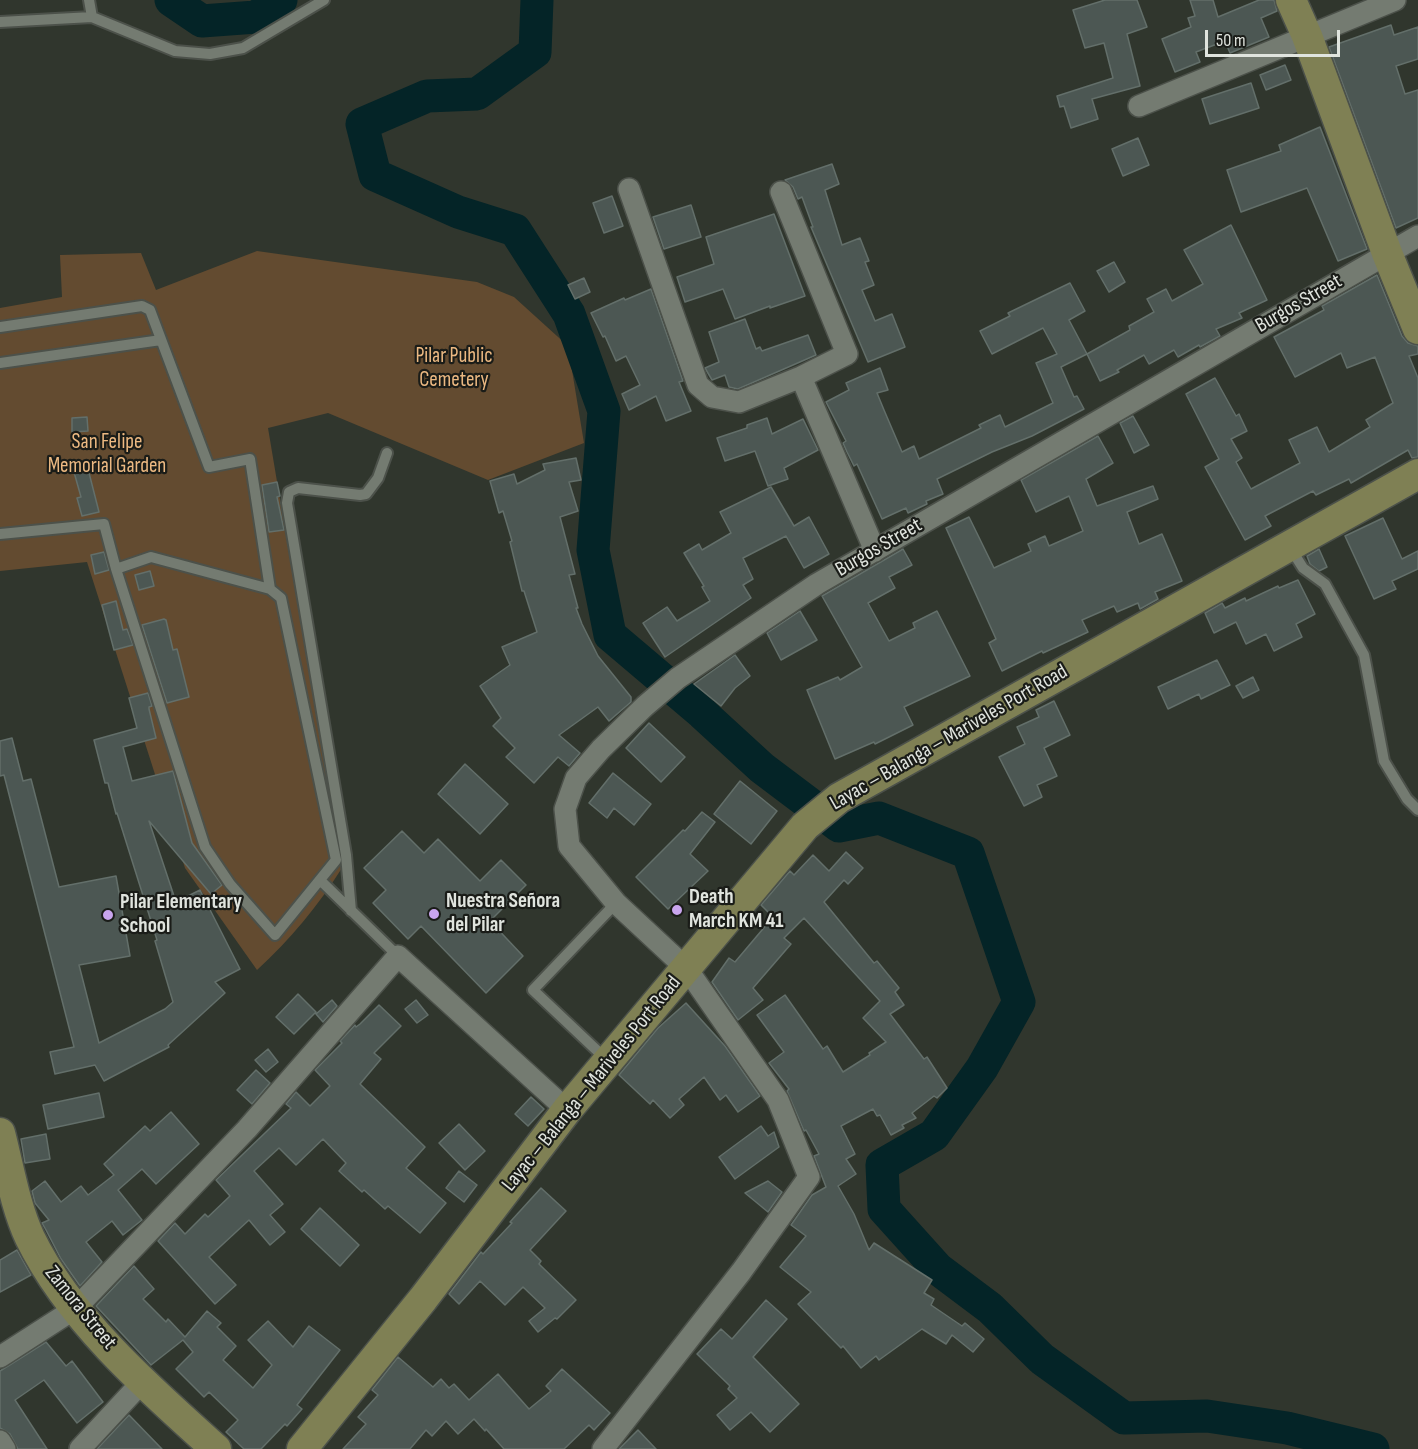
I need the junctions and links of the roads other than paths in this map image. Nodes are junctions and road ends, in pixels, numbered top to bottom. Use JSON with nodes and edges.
{"nodes":[{"id":1,"x":89,"y":0,"type":"edge"},
{"id":2,"x":324,"y":0,"type":"edge"},
{"id":3,"x":1292,"y":0,"type":"edge"},
{"id":4,"x":1395,"y":0,"type":"edge"},
{"id":5,"x":92,"y":17,"type":"junction"},
{"id":6,"x":0,"y":22,"type":"edge"},
{"id":7,"x":1307,"y":36,"type":"junction"},
{"id":8,"x":1139,"y":106,"type":"dead end"},
{"id":9,"x":629,"y":189,"type":"dead end"},
{"id":10,"x":782,"y":192,"type":"dead end"},
{"id":11,"x":1418,"y":236,"type":"edge"},
{"id":12,"x":1387,"y":253,"type":"junction"},
{"id":13,"x":0,"y":327,"type":"edge"},
{"id":14,"x":1418,"y":329,"type":"edge"},
{"id":15,"x":160,"y":340,"type":"junction"},
{"id":16,"x":0,"y":363,"type":"edge"},
{"id":17,"x":801,"y":377,"type":"junction"},
{"id":18,"x":387,"y":453,"type":"dead end"},
{"id":19,"x":1418,"y":474,"type":"edge"},
{"id":20,"x":0,"y":534,"type":"edge"},
{"id":21,"x":1289,"y":546,"type":"junction"},
{"id":22,"x":875,"y":551,"type":"junction"},
{"id":23,"x":116,"y":568,"type":"junction"},
{"id":24,"x":270,"y":589,"type":"junction"},
{"id":25,"x":301,"y":591,"type":"junction"},
{"id":26,"x":281,"y":598,"type":"junction"},
{"id":27,"x":1418,"y":810,"type":"edge"},
{"id":28,"x":320,"y":880,"type":"junction"},
{"id":29,"x":616,"y":903,"type":"junction"},
{"id":30,"x":351,"y":911,"type":"junction"},
{"id":31,"x":398,"y":956,"type":"junction"},
{"id":32,"x":687,"y":969,"type":"junction"},
{"id":33,"x":608,"y":1061,"type":"junction"},
{"id":34,"x":567,"y":1110,"type":"junction"},
{"id":35,"x":0,"y":1133,"type":"edge"},
{"id":36,"x":76,"y":1308,"type":"junction"},
{"id":37,"x":0,"y":1357,"type":"edge"},
{"id":38,"x":143,"y":1381,"type":"junction"},
{"id":39,"x":0,"y":1441,"type":"edge"},
{"id":40,"x":5,"y":1449,"type":"edge"},
{"id":41,"x":80,"y":1449,"type":"edge"},
{"id":42,"x":216,"y":1449,"type":"edge"},
{"id":43,"x":302,"y":1449,"type":"edge"},
{"id":44,"x":603,"y":1449,"type":"edge"}],
"edges":[{"from":1,"to":5,"type":"lane"},
{"from":2,"to":5,"type":"lane"},
{"from":3,"to":7,"type":"main road"},
{"from":4,"to":7,"type":"street"},
{"from":5,"to":6,"type":"lane"},
{"from":7,"to":8,"type":"street"},
{"from":7,"to":12,"type":"main road"},
{"from":9,"to":17,"type":"street"},
{"from":10,"to":17,"type":"street"},
{"from":11,"to":12,"type":"street","name":"Burgos Street"},
{"from":12,"to":14,"type":"main road"},
{"from":12,"to":22,"type":"street","name":"Burgos Street"},
{"from":13,"to":15,"type":"lane"},
{"from":15,"to":16,"type":"lane"},
{"from":15,"to":24,"type":"lane"},
{"from":17,"to":22,"type":"street"},
{"from":18,"to":25,"type":"lane"},
{"from":19,"to":21,"type":"main road","name":"Layac – Balanga – Mariveles Port Road"},
{"from":20,"to":23,"type":"lane"},
{"from":21,"to":27,"type":"lane"},
{"from":21,"to":32,"type":"main road","name":"Layac – Balanga – Mariveles Port Road"},
{"from":22,"to":29,"type":"street","name":"Burgos Street"},
{"from":23,"to":24,"type":"lane"},
{"from":23,"to":28,"type":"lane"},
{"from":24,"to":26,"type":"lane"},
{"from":25,"to":26,"type":"lane"},
{"from":25,"to":30,"type":"lane"},
{"from":26,"to":28,"type":"lane"},
{"from":28,"to":30,"type":"lane"},
{"from":29,"to":32,"type":"street","name":"Burgos Street"},
{"from":29,"to":33,"type":"lane"},
{"from":30,"to":31,"type":"lane"},
{"from":31,"to":34,"type":"street"},
{"from":31,"to":36,"type":"street"},
{"from":32,"to":33,"type":"main road","name":"Layac – Balanga – Mariveles Port Road"},
{"from":32,"to":44,"type":"street","name":"Burgos Street"},
{"from":33,"to":34,"type":"main road","name":"Layac – Balanga – Mariveles Port Road"},
{"from":34,"to":43,"type":"main road","name":"Layac – Balanga – Mariveles Port Road"},
{"from":35,"to":36,"type":"main road","name":"Zamora Street"},
{"from":36,"to":37,"type":"street"},
{"from":36,"to":38,"type":"main road","name":"Zamora Street"},
{"from":38,"to":41,"type":"street"},
{"from":38,"to":42,"type":"main road","name":"Zamora Street"},
{"from":39,"to":40,"type":"street"}]}
